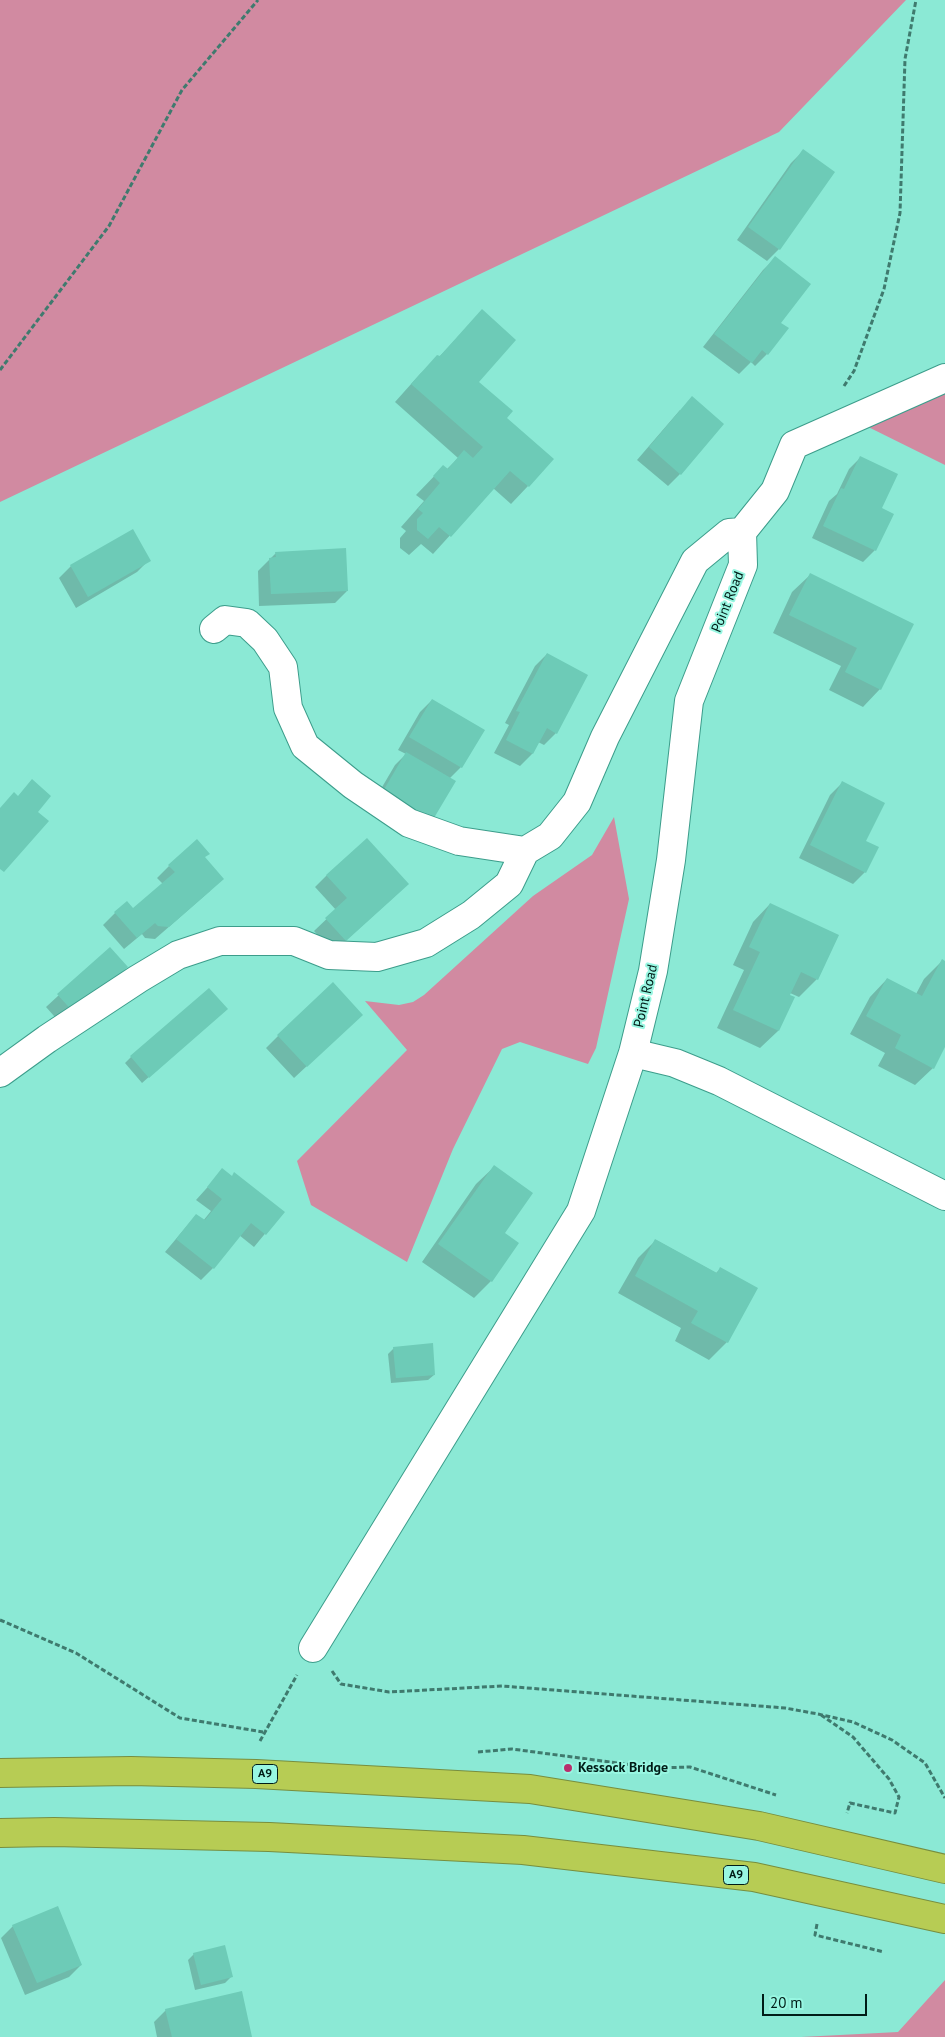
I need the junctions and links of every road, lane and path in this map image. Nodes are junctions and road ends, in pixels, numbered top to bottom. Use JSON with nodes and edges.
{"nodes":[{"id":1,"x":258,"y":0,"type":"edge"},
{"id":2,"x":916,"y":0,"type":"edge"},
{"id":3,"x":0,"y":370,"type":"edge"},
{"id":4,"x":945,"y":378,"type":"edge"},
{"id":5,"x":840,"y":394,"type":"dead end"},
{"id":6,"x":742,"y":532,"type":"junction"},
{"id":7,"x":214,"y":630,"type":"dead end"},
{"id":8,"x":525,"y":851,"type":"junction"},
{"id":9,"x":633,"y":1053,"type":"junction"},
{"id":10,"x":0,"y":1073,"type":"edge"},
{"id":11,"x":945,"y":1196,"type":"edge"},
{"id":12,"x":0,"y":1620,"type":"edge"},
{"id":13,"x":314,"y":1646,"type":"junction"},
{"id":14,"x":818,"y":1714,"type":"junction"},
{"id":15,"x":0,"y":1773,"type":"edge"},
{"id":16,"x":945,"y":1798,"type":"edge"},
{"id":17,"x":846,"y":1817,"type":"dead end"},
{"id":18,"x":0,"y":1833,"type":"edge"},
{"id":19,"x":945,"y":1870,"type":"edge"},
{"id":20,"x":945,"y":1919,"type":"edge"},
{"id":21,"x":818,"y":1920,"type":"dead end"},
{"id":22,"x":884,"y":1952,"type":"dead end"}],
"edges":[{"from":1,"to":3,"type":"path"},
{"from":2,"to":5,"type":"path"},
{"from":4,"to":6,"type":"street"},
{"from":6,"to":8,"type":"street"},
{"from":6,"to":9,"type":"street","name":"Point Road"},
{"from":7,"to":8,"type":"street"},
{"from":8,"to":10,"type":"street"},
{"from":9,"to":11,"type":"street"},
{"from":9,"to":13,"type":"street","name":"Point Road"},
{"from":12,"to":13,"type":"path"},
{"from":13,"to":14,"type":"path"},
{"from":14,"to":16,"type":"path"},
{"from":14,"to":17,"type":"path"},
{"from":15,"to":19,"type":"highway","number":"A9"},
{"from":18,"to":20,"type":"highway","number":"A9"},
{"from":21,"to":22,"type":"path"}]}
